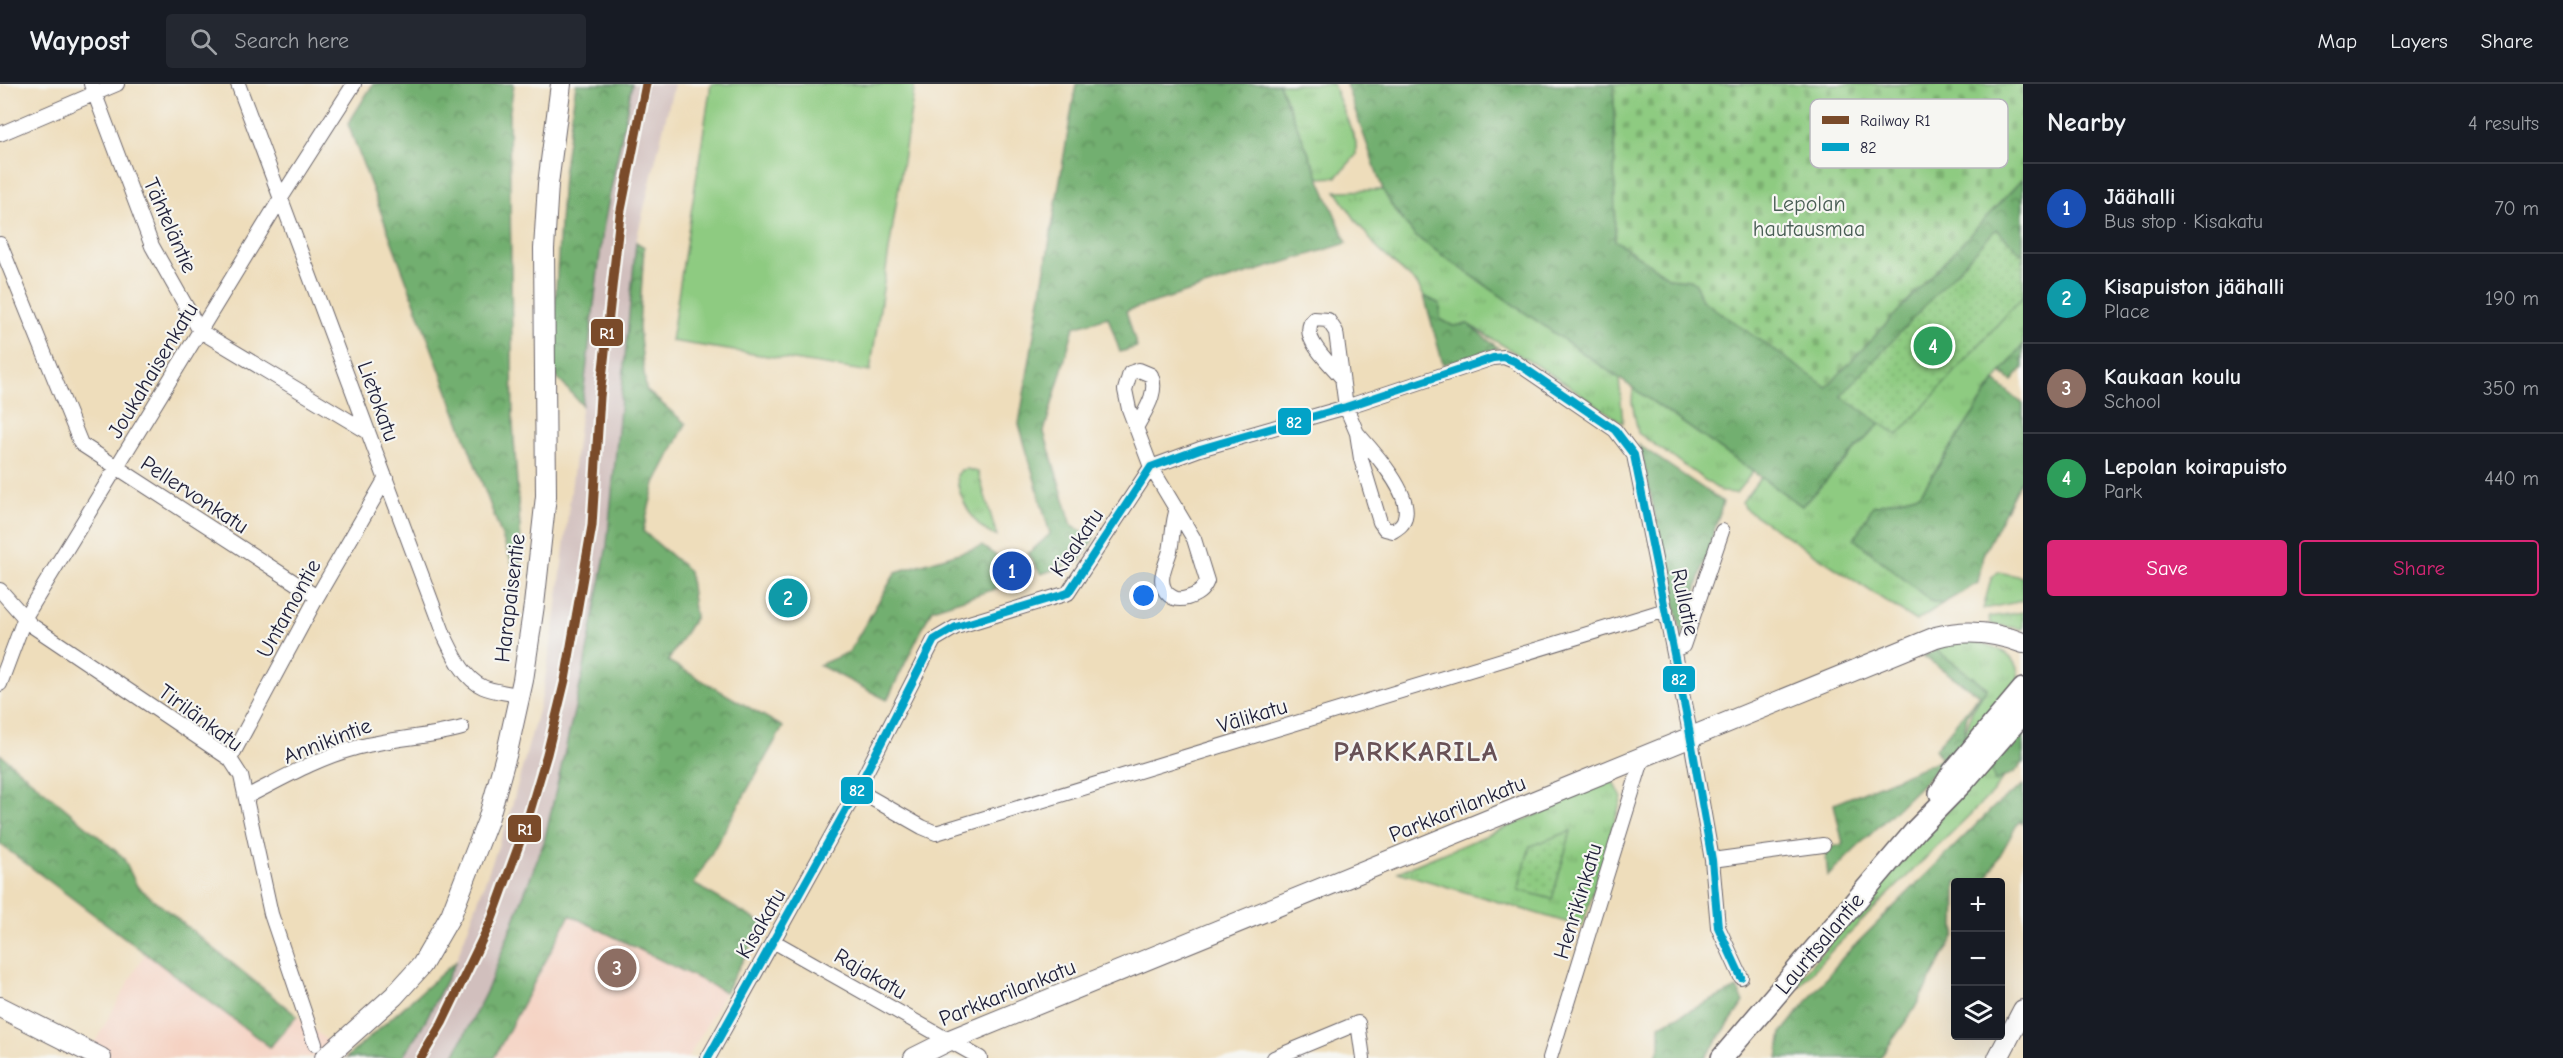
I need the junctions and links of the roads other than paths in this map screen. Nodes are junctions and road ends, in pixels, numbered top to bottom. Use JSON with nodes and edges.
{"nodes":[{"id":1,"x":117,"y":84,"type":"edge"},
{"id":2,"x":238,"y":84,"type":"edge"},
{"id":3,"x":354,"y":84,"type":"edge"},
{"id":4,"x":561,"y":84,"type":"edge"},
{"id":5,"x":92,"y":89,"type":"edge"},
{"id":6,"x":0,"y":134,"type":"edge"},
{"id":7,"x":281,"y":198,"type":"junction"},
{"id":8,"x":0,"y":244,"type":"edge"},
{"id":9,"x":200,"y":332,"type":"junction"},
{"id":10,"x":1342,"y":378,"type":"dead end"},
{"id":11,"x":1346,"y":407,"type":"junction"},
{"id":12,"x":1136,"y":428,"type":"dead end"},
{"id":13,"x":368,"y":432,"type":"junction"},
{"id":14,"x":1357,"y":433,"type":"junction"},
{"id":15,"x":1151,"y":467,"type":"junction"},
{"id":16,"x":117,"y":469,"type":"junction"},
{"id":17,"x":386,"y":478,"type":"junction"},
{"id":18,"x":1177,"y":509,"type":"junction"},
{"id":19,"x":1722,"y":531,"type":"dead end"},
{"id":20,"x":0,"y":590,"type":"edge"},
{"id":21,"x":317,"y":597,"type":"junction"},
{"id":22,"x":1666,"y":610,"type":"junction"},
{"id":23,"x":25,"y":617,"type":"junction"},
{"id":24,"x":2023,"y":643,"type":"edge"},
{"id":25,"x":1678,"y":648,"type":"junction"},
{"id":26,"x":0,"y":684,"type":"edge"},
{"id":27,"x":2023,"y":689,"type":"edge"},
{"id":28,"x":520,"y":696,"type":"junction"},
{"id":29,"x":2023,"y":713,"type":"edge"},
{"id":30,"x":462,"y":728,"type":"dead end"},
{"id":31,"x":1690,"y":738,"type":"junction"},
{"id":32,"x":1643,"y":757,"type":"junction"},
{"id":33,"x":230,"y":759,"type":"junction"},
{"id":34,"x":857,"y":790,"type":"junction"},
{"id":35,"x":246,"y":797,"type":"junction"},
{"id":36,"x":1917,"y":829,"type":"junction"},
{"id":37,"x":1823,"y":845,"type":"dead end"},
{"id":38,"x":1712,"y":860,"type":"junction"},
{"id":39,"x":773,"y":941,"type":"junction"},
{"id":40,"x":1741,"y":976,"type":"dead end"},
{"id":41,"x":0,"y":1007,"type":"edge"},
{"id":42,"x":2023,"y":1010,"type":"edge"},
{"id":43,"x":950,"y":1040,"type":"junction"},
{"id":44,"x":320,"y":1051,"type":"edge"},
{"id":45,"x":101,"y":1058,"type":"edge"},
{"id":46,"x":708,"y":1058,"type":"edge"},
{"id":47,"x":914,"y":1058,"type":"edge"},
{"id":48,"x":980,"y":1058,"type":"edge"},
{"id":49,"x":1274,"y":1058,"type":"edge"},
{"id":50,"x":1362,"y":1058,"type":"edge"},
{"id":51,"x":1551,"y":1058,"type":"edge"},
{"id":52,"x":1722,"y":1058,"type":"edge"},
{"id":53,"x":1998,"y":1058,"type":"edge"}],
"edges":[{"from":1,"to":5,"type":"street"},
{"from":2,"to":7,"type":"street","name":"Lietokatu"},
{"from":3,"to":7,"type":"street","name":"Joukahaisenkatu"},
{"from":4,"to":28,"type":"street","name":"Harapaisentie"},
{"from":5,"to":6,"type":"street"},
{"from":5,"to":9,"type":"street","name":"Tähteläntie"},
{"from":7,"to":9,"type":"street","name":"Joukahaisenkatu"},
{"from":7,"to":13,"type":"street","name":"Lietokatu"},
{"from":8,"to":16,"type":"street","name":"Pellervonkatu"},
{"from":9,"to":13,"type":"street"},
{"from":9,"to":16,"type":"street","name":"Joukahaisenkatu"},
{"from":10,"to":11,"type":"street"},
{"from":11,"to":14,"type":"street"},
{"from":11,"to":15,"type":"street"},
{"from":11,"to":22,"type":"street","name":"Rullatie"},
{"from":12,"to":15,"type":"street"},
{"from":13,"to":17,"type":"street","name":"Lietokatu"},
{"from":14,"to":14,"type":"street"},
{"from":15,"to":18,"type":"street"},
{"from":15,"to":34,"type":"street","name":"Kisakatu"},
{"from":16,"to":21,"type":"street","name":"Pellervonkatu"},
{"from":16,"to":23,"type":"street","name":"Joukahaisenkatu"},
{"from":17,"to":21,"type":"street","name":"Untamontie"},
{"from":17,"to":28,"type":"street","name":"Lietokatu"},
{"from":18,"to":18,"type":"street"},
{"from":19,"to":25,"type":"street"},
{"from":20,"to":23,"type":"street","name":"Tirilänkatu"},
{"from":21,"to":33,"type":"street","name":"Untamontie"},
{"from":22,"to":25,"type":"street","name":"Rullatie"},
{"from":22,"to":34,"type":"street","name":"Välikatu"},
{"from":23,"to":26,"type":"street","name":"Joukahaisenkatu"},
{"from":23,"to":33,"type":"street","name":"Tirilänkatu"},
{"from":24,"to":31,"type":"street","name":"Parkkarilankatu"},
{"from":25,"to":31,"type":"street","name":"Rullatie"},
{"from":27,"to":36,"type":"main road","name":"Lauritsalantie"},
{"from":28,"to":44,"type":"street","name":"Harapaisentie"},
{"from":29,"to":36,"type":"main road","name":"Lauritsalantie"},
{"from":30,"to":35,"type":"street","name":"Annikintie"},
{"from":31,"to":32,"type":"street","name":"Parkkarilankatu"},
{"from":31,"to":38,"type":"street","name":"Rullatie"},
{"from":32,"to":43,"type":"street","name":"Parkkarilankatu"},
{"from":32,"to":51,"type":"street","name":"Henrikinkatu"},
{"from":33,"to":35,"type":"street","name":"Tirilänkatu"},
{"from":34,"to":39,"type":"street","name":"Kisakatu"},
{"from":35,"to":44,"type":"street","name":"Tirilänkatu"},
{"from":36,"to":52,"type":"main road","name":"Lauritsalantie"},
{"from":37,"to":38,"type":"street"},
{"from":38,"to":40,"type":"street","name":"Rullatie"},
{"from":39,"to":43,"type":"street","name":"Rajakatu"},
{"from":39,"to":46,"type":"street","name":"Kisakatu"},
{"from":41,"to":45,"type":"street"},
{"from":42,"to":53,"type":"street"},
{"from":43,"to":47,"type":"street","name":"Parkkarilankatu"},
{"from":43,"to":48,"type":"street","name":"Rajakatu"},
{"from":49,"to":50,"type":"street"}]}
